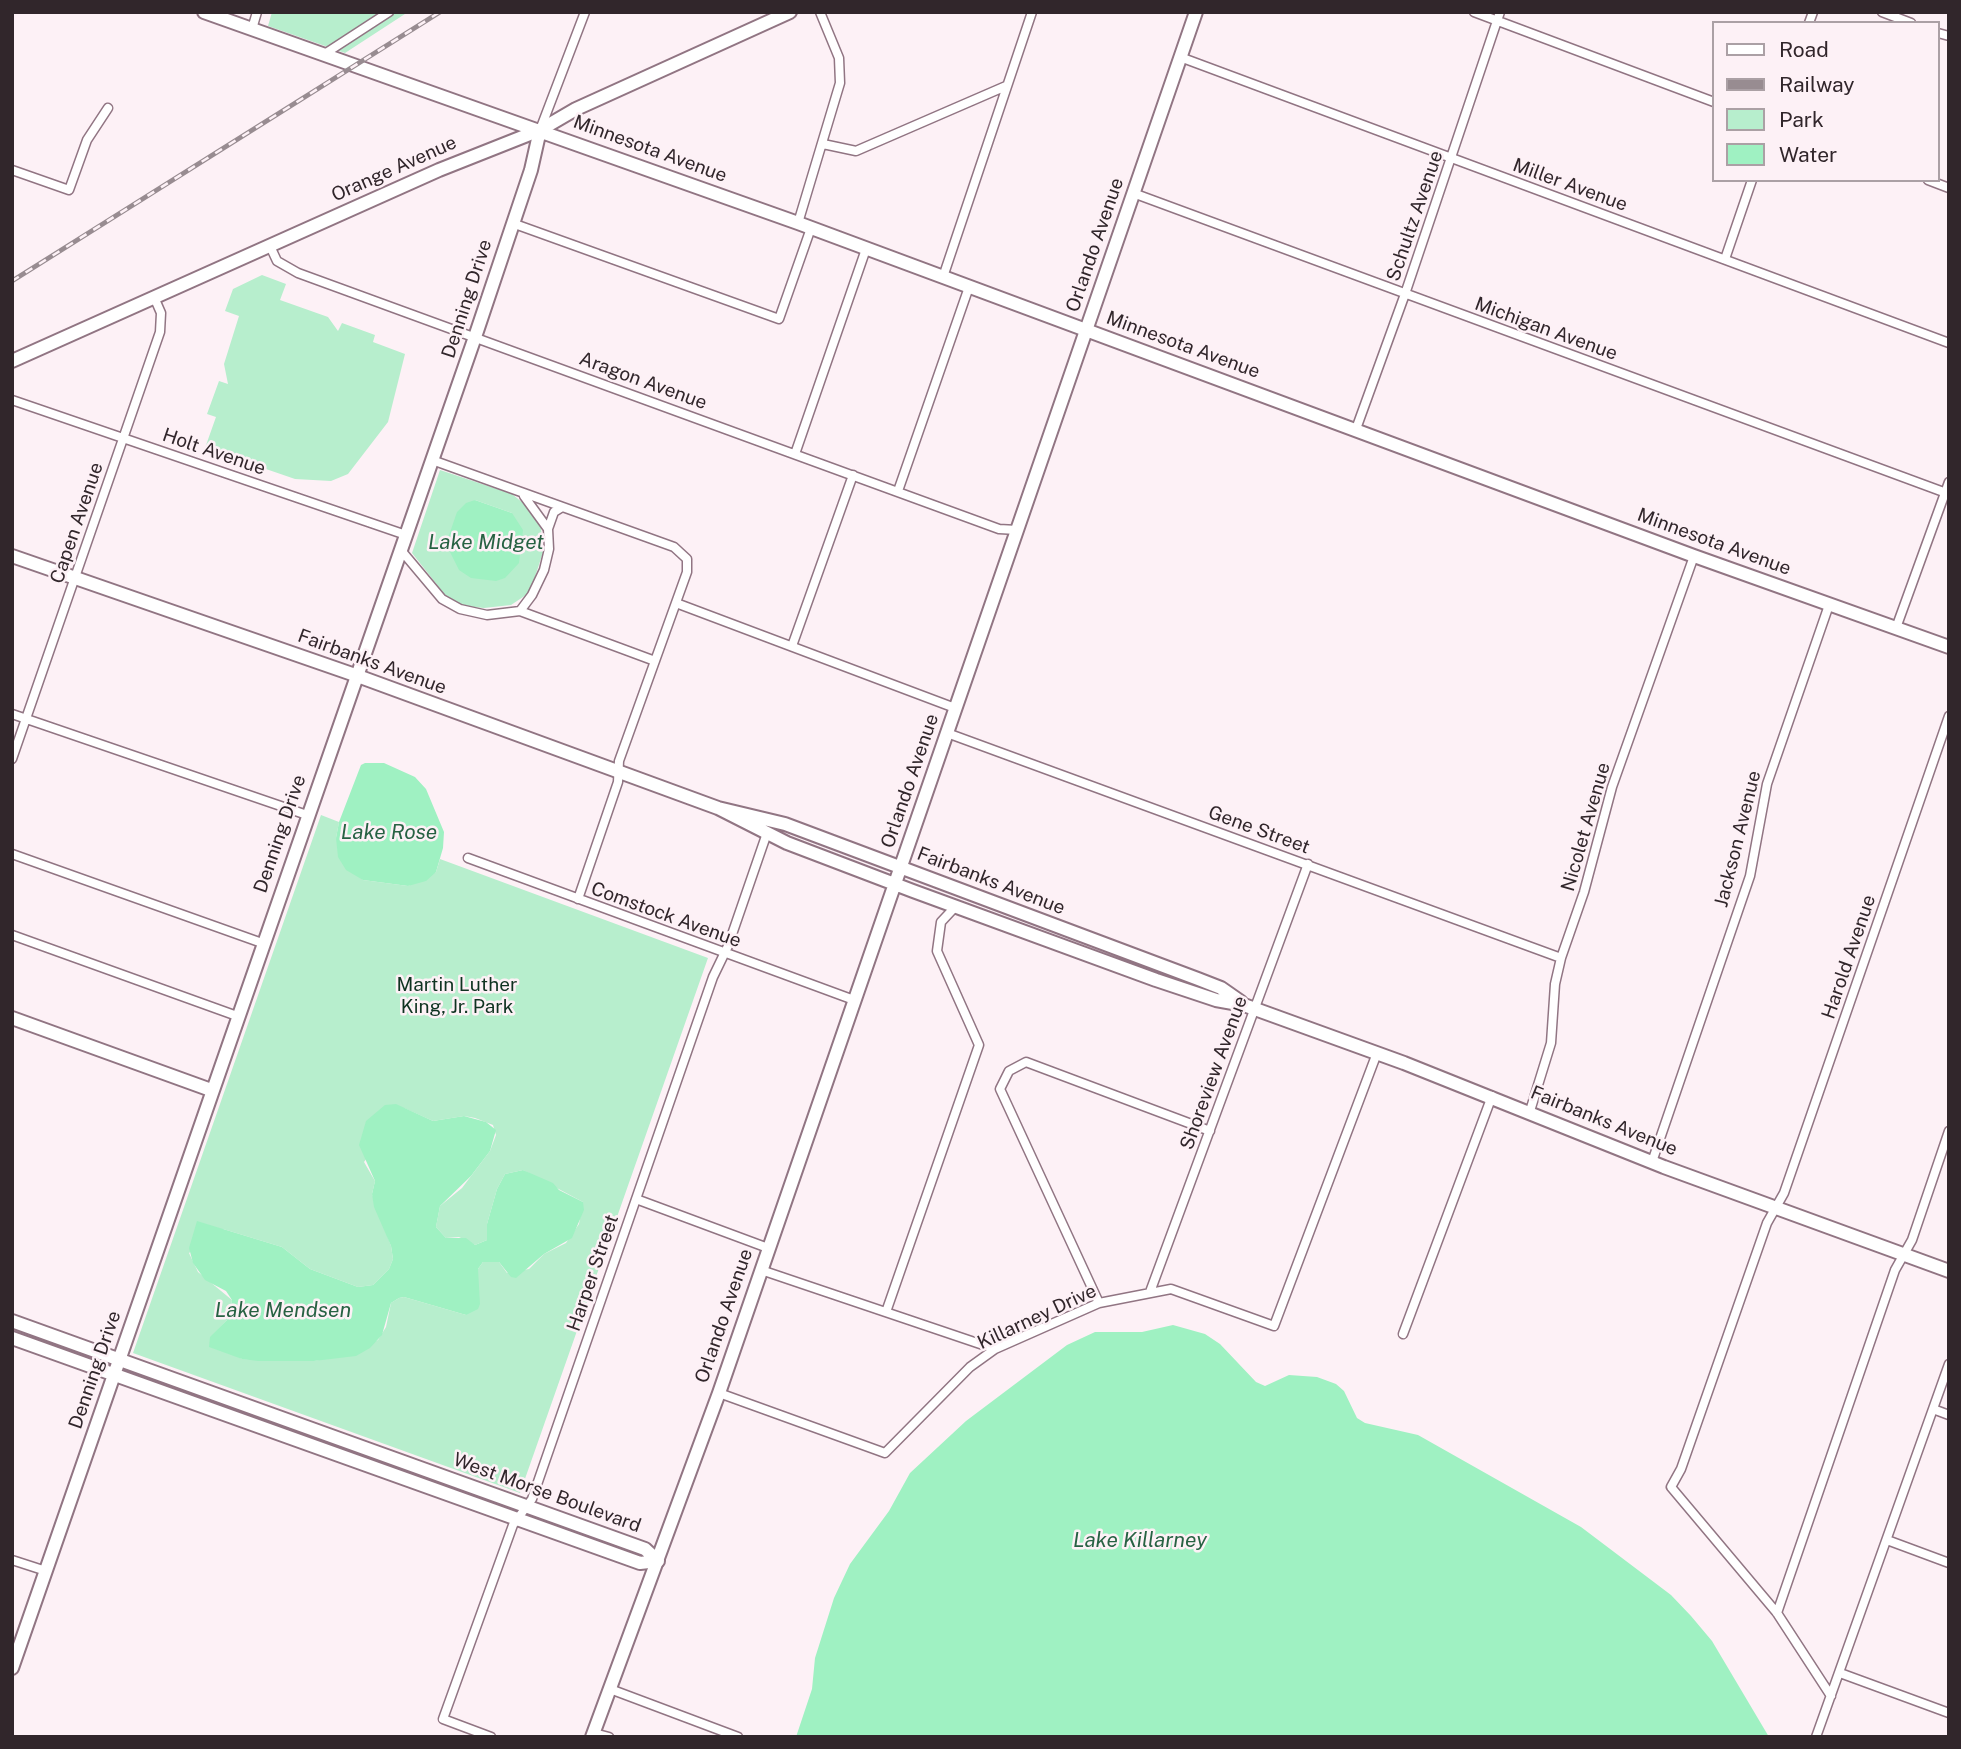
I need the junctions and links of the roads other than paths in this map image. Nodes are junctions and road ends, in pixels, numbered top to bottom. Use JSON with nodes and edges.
{"nodes":[{"id":1,"x":204,"y":12,"type":"edge"},
{"id":2,"x":257,"y":12,"type":"edge"},
{"id":3,"x":389,"y":12,"type":"edge"},
{"id":4,"x":585,"y":12,"type":"edge"},
{"id":5,"x":790,"y":12,"type":"edge"},
{"id":6,"x":820,"y":12,"type":"edge"},
{"id":7,"x":1032,"y":12,"type":"edge"},
{"id":8,"x":1196,"y":12,"type":"edge"},
{"id":9,"x":1474,"y":12,"type":"edge"},
{"id":10,"x":1882,"y":12,"type":"edge"},
{"id":11,"x":1499,"y":17,"type":"edge"},
{"id":12,"x":1906,"y":21,"type":"edge"},
{"id":13,"x":252,"y":29,"type":"junction"},
{"id":14,"x":326,"y":54,"type":"junction"},
{"id":15,"x":1180,"y":57,"type":"junction"},
{"id":16,"x":1006,"y":86,"type":"junction"},
{"id":17,"x":1713,"y":102,"type":"edge"},
{"id":18,"x":108,"y":108,"type":"dead end"},
{"id":19,"x":540,"y":130,"type":"junction"},
{"id":20,"x":823,"y":144,"type":"junction"},
{"id":21,"x":1451,"y":159,"type":"junction"},
{"id":22,"x":12,"y":170,"type":"edge"},
{"id":23,"x":1751,"y":182,"type":"edge"},
{"id":24,"x":1133,"y":193,"type":"junction"},
{"id":25,"x":512,"y":223,"type":"junction"},
{"id":26,"x":805,"y":226,"type":"junction"},
{"id":27,"x":270,"y":246,"type":"junction"},
{"id":28,"x":866,"y":249,"type":"junction"},
{"id":29,"x":1725,"y":259,"type":"junction"},
{"id":30,"x":943,"y":276,"type":"junction"},
{"id":31,"x":969,"y":287,"type":"junction"},
{"id":32,"x":1405,"y":294,"type":"junction"},
{"id":33,"x":154,"y":297,"type":"junction"},
{"id":34,"x":1086,"y":330,"type":"junction"},
{"id":35,"x":475,"y":337,"type":"junction"},
{"id":36,"x":1949,"y":343,"type":"edge"},
{"id":37,"x":12,"y":361,"type":"edge"},
{"id":38,"x":12,"y":400,"type":"edge"},
{"id":39,"x":1356,"y":429,"type":"junction"},
{"id":40,"x":123,"y":437,"type":"junction"},
{"id":41,"x":795,"y":454,"type":"junction"},
{"id":42,"x":432,"y":460,"type":"junction"},
{"id":43,"x":853,"y":475,"type":"junction"},
{"id":44,"x":1949,"y":482,"type":"edge"},
{"id":45,"x":898,"y":491,"type":"junction"},
{"id":46,"x":522,"y":493,"type":"junction"},
{"id":47,"x":1947,"y":493,"type":"edge"},
{"id":48,"x":562,"y":508,"type":"junction"},
{"id":49,"x":548,"y":528,"type":"junction"},
{"id":50,"x":1017,"y":530,"type":"junction"},
{"id":51,"x":406,"y":535,"type":"junction"},
{"id":52,"x":400,"y":549,"type":"junction"},
{"id":53,"x":12,"y":556,"type":"edge"},
{"id":54,"x":1694,"y":556,"type":"junction"},
{"id":55,"x":75,"y":578,"type":"junction"},
{"id":56,"x":676,"y":603,"type":"junction"},
{"id":57,"x":1829,"y":605,"type":"junction"},
{"id":58,"x":520,"y":611,"type":"junction"},
{"id":59,"x":1896,"y":628,"type":"junction"},
{"id":60,"x":792,"y":646,"type":"junction"},
{"id":61,"x":1949,"y":647,"type":"edge"},
{"id":62,"x":655,"y":661,"type":"junction"},
{"id":63,"x":355,"y":676,"type":"junction"},
{"id":64,"x":955,"y":708,"type":"junction"},
{"id":65,"x":12,"y":714,"type":"edge"},
{"id":66,"x":1949,"y":716,"type":"edge"},
{"id":67,"x":26,"y":719,"type":"junction"},
{"id":68,"x":947,"y":733,"type":"junction"},
{"id":69,"x":12,"y":759,"type":"edge"},
{"id":70,"x":618,"y":772,"type":"junction"},
{"id":71,"x":718,"y":808,"type":"junction"},
{"id":72,"x":307,"y":815,"type":"junction"},
{"id":73,"x":767,"y":833,"type":"junction"},
{"id":74,"x":12,"y":854,"type":"edge"},
{"id":75,"x":467,"y":858,"type":"dead end"},
{"id":76,"x":1308,"y":864,"type":"junction"},
{"id":77,"x":900,"y":868,"type":"junction"},
{"id":78,"x":894,"y":883,"type":"junction"},
{"id":79,"x":578,"y":899,"type":"junction"},
{"id":80,"x":956,"y":906,"type":"junction"},
{"id":81,"x":12,"y":935,"type":"edge"},
{"id":82,"x":262,"y":943,"type":"junction"},
{"id":83,"x":724,"y":953,"type":"junction"},
{"id":84,"x":1561,"y":958,"type":"junction"},
{"id":85,"x":854,"y":1000,"type":"junction"},
{"id":86,"x":1249,"y":1007,"type":"junction"},
{"id":87,"x":237,"y":1016,"type":"junction"},
{"id":88,"x":12,"y":1018,"type":"edge"},
{"id":89,"x":1377,"y":1054,"type":"junction"},
{"id":90,"x":211,"y":1090,"type":"junction"},
{"id":91,"x":1492,"y":1096,"type":"junction"},
{"id":92,"x":1530,"y":1111,"type":"junction"},
{"id":93,"x":1210,"y":1131,"type":"junction"},
{"id":94,"x":1949,"y":1131,"type":"edge"},
{"id":95,"x":1652,"y":1162,"type":"junction"},
{"id":96,"x":636,"y":1199,"type":"junction"},
{"id":97,"x":1776,"y":1208,"type":"junction"},
{"id":98,"x":768,"y":1248,"type":"junction"},
{"id":99,"x":1904,"y":1255,"type":"junction"},
{"id":100,"x":761,"y":1270,"type":"junction"},
{"id":101,"x":1949,"y":1271,"type":"edge"},
{"id":102,"x":1150,"y":1292,"type":"junction"},
{"id":103,"x":1099,"y":1303,"type":"junction"},
{"id":104,"x":886,"y":1312,"type":"junction"},
{"id":105,"x":12,"y":1321,"type":"edge"},
{"id":106,"x":1404,"y":1334,"type":"dead end"},
{"id":107,"x":12,"y":1338,"type":"edge"},
{"id":108,"x":995,"y":1349,"type":"junction"},
{"id":109,"x":118,"y":1360,"type":"junction"},
{"id":110,"x":1949,"y":1364,"type":"edge"},
{"id":111,"x":113,"y":1374,"type":"junction"},
{"id":112,"x":719,"y":1393,"type":"junction"},
{"id":113,"x":1933,"y":1409,"type":"junction"},
{"id":114,"x":1949,"y":1415,"type":"edge"},
{"id":115,"x":292,"y":1422,"type":"junction"},
{"id":116,"x":287,"y":1436,"type":"junction"},
{"id":117,"x":527,"y":1506,"type":"junction"},
{"id":118,"x":517,"y":1519,"type":"junction"},
{"id":119,"x":1887,"y":1540,"type":"junction"},
{"id":120,"x":12,"y":1560,"type":"edge"},
{"id":121,"x":658,"y":1561,"type":"junction"},
{"id":122,"x":1949,"y":1563,"type":"edge"},
{"id":123,"x":46,"y":1572,"type":"junction"},
{"id":124,"x":1777,"y":1613,"type":"junction"},
{"id":125,"x":12,"y":1668,"type":"edge"},
{"id":126,"x":1840,"y":1673,"type":"junction"},
{"id":127,"x":610,"y":1689,"type":"junction"},
{"id":128,"x":1831,"y":1696,"type":"junction"},
{"id":129,"x":1949,"y":1713,"type":"edge"},
{"id":130,"x":593,"y":1735,"type":"edge"},
{"id":131,"x":491,"y":1737,"type":"edge"},
{"id":132,"x":609,"y":1737,"type":"edge"},
{"id":133,"x":738,"y":1737,"type":"edge"},
{"id":134,"x":1816,"y":1737,"type":"edge"}],
"edges":[{"from":1,"to":13,"type":"main road","name":"Minnesota Avenue"},
{"from":2,"to":13,"type":"street"},
{"from":3,"to":14,"type":"street"},
{"from":4,"to":19,"type":"street","name":"Denning Drive"},
{"from":5,"to":19,"type":"main road","name":"Orange Avenue"},
{"from":6,"to":20,"type":"street"},
{"from":7,"to":16,"type":"street"},
{"from":8,"to":15,"type":"main road","name":"Orlando Avenue"},
{"from":9,"to":11,"type":"street"},
{"from":10,"to":12,"type":"street"},
{"from":11,"to":17,"type":"street"},
{"from":11,"to":21,"type":"street","name":"Schultz Avenue"},
{"from":13,"to":14,"type":"main road","name":"Minnesota Avenue"},
{"from":14,"to":19,"type":"main road","name":"Minnesota Avenue"},
{"from":15,"to":21,"type":"street","name":"Miller Avenue"},
{"from":15,"to":24,"type":"main road","name":"Orlando Avenue"},
{"from":16,"to":20,"type":"street"},
{"from":16,"to":30,"type":"street"},
{"from":18,"to":22,"type":"street"},
{"from":19,"to":25,"type":"main road","name":"Denning Drive"},
{"from":19,"to":26,"type":"main road","name":"Minnesota Avenue"},
{"from":19,"to":27,"type":"main road","name":"Orange Avenue"},
{"from":20,"to":26,"type":"street"},
{"from":21,"to":29,"type":"street","name":"Miller Avenue"},
{"from":21,"to":32,"type":"street","name":"Schultz Avenue"},
{"from":23,"to":29,"type":"street"},
{"from":24,"to":32,"type":"street","name":"Michigan Avenue"},
{"from":24,"to":34,"type":"main road","name":"Orlando Avenue"},
{"from":25,"to":26,"type":"street"},
{"from":25,"to":35,"type":"main road","name":"Denning Drive"},
{"from":26,"to":28,"type":"main road","name":"Minnesota Avenue"},
{"from":27,"to":33,"type":"main road","name":"Orange Avenue"},
{"from":27,"to":35,"type":"street","name":"Aragon Avenue"},
{"from":28,"to":30,"type":"main road","name":"Minnesota Avenue"},
{"from":28,"to":41,"type":"street"},
{"from":29,"to":36,"type":"street","name":"Miller Avenue"},
{"from":30,"to":31,"type":"main road","name":"Minnesota Avenue"},
{"from":31,"to":34,"type":"main road","name":"Minnesota Avenue"},
{"from":31,"to":45,"type":"street"},
{"from":32,"to":39,"type":"street","name":"Schultz Avenue"},
{"from":32,"to":47,"type":"street","name":"Michigan Avenue"},
{"from":33,"to":37,"type":"main road","name":"Orange Avenue"},
{"from":33,"to":40,"type":"street","name":"Capen Avenue"},
{"from":34,"to":39,"type":"main road","name":"Minnesota Avenue"},
{"from":34,"to":50,"type":"main road","name":"Orlando Avenue"},
{"from":35,"to":41,"type":"street","name":"Aragon Avenue"},
{"from":35,"to":42,"type":"main road","name":"Denning Drive"},
{"from":38,"to":40,"type":"street","name":"Holt Avenue"},
{"from":39,"to":54,"type":"main road","name":"Minnesota Avenue"},
{"from":40,"to":51,"type":"street","name":"Holt Avenue"},
{"from":40,"to":55,"type":"street","name":"Capen Avenue"},
{"from":41,"to":43,"type":"street","name":"Aragon Avenue"},
{"from":42,"to":46,"type":"street"},
{"from":42,"to":51,"type":"main road","name":"Denning Drive"},
{"from":43,"to":45,"type":"street","name":"Aragon Avenue"},
{"from":43,"to":60,"type":"street"},
{"from":44,"to":47,"type":"street"},
{"from":45,"to":50,"type":"street","name":"Aragon Avenue"},
{"from":46,"to":48,"type":"street"},
{"from":46,"to":49,"type":"street"},
{"from":47,"to":59,"type":"street"},
{"from":48,"to":49,"type":"street"},
{"from":48,"to":56,"type":"street"},
{"from":49,"to":58,"type":"street"},
{"from":50,"to":64,"type":"main road","name":"Orlando Avenue"},
{"from":51,"to":52,"type":"main road","name":"Denning Drive"},
{"from":52,"to":58,"type":"street"},
{"from":52,"to":63,"type":"main road","name":"Denning Drive"},
{"from":53,"to":55,"type":"main road","name":"Fairbanks Avenue"},
{"from":54,"to":57,"type":"main road","name":"Minnesota Avenue"},
{"from":54,"to":84,"type":"street","name":"Nicolet Avenue"},
{"from":55,"to":63,"type":"main road","name":"Fairbanks Avenue"},
{"from":55,"to":67,"type":"street","name":"Capen Avenue"},
{"from":56,"to":60,"type":"street"},
{"from":56,"to":62,"type":"street"},
{"from":57,"to":59,"type":"main road","name":"Minnesota Avenue"},
{"from":57,"to":95,"type":"street","name":"Jackson Avenue"},
{"from":58,"to":62,"type":"street"},
{"from":59,"to":61,"type":"main road","name":"Minnesota Avenue"},
{"from":60,"to":64,"type":"street"},
{"from":62,"to":70,"type":"street"},
{"from":63,"to":70,"type":"main road","name":"Fairbanks Avenue"},
{"from":63,"to":72,"type":"main road","name":"Denning Drive"},
{"from":64,"to":68,"type":"main road","name":"Orlando Avenue"},
{"from":65,"to":67,"type":"street"},
{"from":66,"to":97,"type":"street","name":"Harold Avenue"},
{"from":67,"to":69,"type":"street","name":"Capen Avenue"},
{"from":67,"to":72,"type":"street"},
{"from":68,"to":76,"type":"street","name":"Gene Street"},
{"from":68,"to":77,"type":"main road","name":"Orlando Avenue"},
{"from":70,"to":71,"type":"main road","name":"Fairbanks Avenue"},
{"from":70,"to":79,"type":"street"},
{"from":71,"to":73,"type":"main road","name":"Fairbanks Avenue"},
{"from":71,"to":77,"type":"main road","name":"Fairbanks Avenue"},
{"from":72,"to":82,"type":"main road","name":"Denning Drive"},
{"from":73,"to":78,"type":"main road","name":"Fairbanks Avenue"},
{"from":73,"to":83,"type":"street","name":"Harper Street"},
{"from":74,"to":82,"type":"street"},
{"from":75,"to":79,"type":"street","name":"Comstock Avenue"},
{"from":76,"to":84,"type":"street","name":"Gene Street"},
{"from":76,"to":86,"type":"street","name":"Shoreview Avenue"},
{"from":77,"to":78,"type":"main road","name":"Orlando Avenue"},
{"from":77,"to":86,"type":"main road","name":"Fairbanks Avenue"},
{"from":78,"to":80,"type":"main road","name":"Fairbanks Avenue"},
{"from":78,"to":85,"type":"main road","name":"Orlando Avenue"},
{"from":79,"to":83,"type":"street","name":"Comstock Avenue"},
{"from":80,"to":86,"type":"main road","name":"Fairbanks Avenue"},
{"from":80,"to":104,"type":"street"},
{"from":81,"to":87,"type":"street"},
{"from":82,"to":87,"type":"main road","name":"Denning Drive"},
{"from":83,"to":85,"type":"street","name":"Comstock Avenue"},
{"from":83,"to":96,"type":"street","name":"Harper Street"},
{"from":84,"to":92,"type":"street","name":"Nicolet Avenue"},
{"from":85,"to":98,"type":"main road","name":"Orlando Avenue"},
{"from":86,"to":89,"type":"main road","name":"Fairbanks Avenue"},
{"from":86,"to":93,"type":"street","name":"Shoreview Avenue"},
{"from":87,"to":90,"type":"main road","name":"Denning Drive"},
{"from":88,"to":90,"type":"main road"},
{"from":89,"to":91,"type":"main road","name":"Fairbanks Avenue"},
{"from":89,"to":102,"type":"street","name":"Killarney Drive"},
{"from":90,"to":109,"type":"main road","name":"Denning Drive"},
{"from":91,"to":92,"type":"main road","name":"Fairbanks Avenue"},
{"from":91,"to":106,"type":"street"},
{"from":92,"to":95,"type":"main road","name":"Fairbanks Avenue"},
{"from":93,"to":102,"type":"street","name":"Shoreview Avenue"},
{"from":93,"to":103,"type":"street"},
{"from":94,"to":99,"type":"street"},
{"from":95,"to":97,"type":"main road","name":"Fairbanks Avenue"},
{"from":96,"to":98,"type":"street"},
{"from":96,"to":117,"type":"street","name":"Harper Street"},
{"from":97,"to":99,"type":"main road","name":"Fairbanks Avenue"},
{"from":97,"to":124,"type":"street","name":"Harold Avenue"},
{"from":98,"to":100,"type":"main road","name":"Orlando Avenue"},
{"from":99,"to":101,"type":"main road","name":"Fairbanks Avenue"},
{"from":99,"to":124,"type":"street"},
{"from":100,"to":104,"type":"street"},
{"from":100,"to":112,"type":"main road","name":"Orlando Avenue"},
{"from":102,"to":103,"type":"street","name":"Killarney Drive"},
{"from":103,"to":108,"type":"street","name":"Killarney Drive"},
{"from":104,"to":108,"type":"street"},
{"from":105,"to":109,"type":"main road","name":"West Morse Boulevard"},
{"from":107,"to":111,"type":"main road","name":"West Morse Boulevard"},
{"from":108,"to":112,"type":"street","name":"Killarney Drive"},
{"from":109,"to":111,"type":"main road","name":"Denning Drive"},
{"from":109,"to":115,"type":"main road","name":"West Morse Boulevard"},
{"from":110,"to":113,"type":"street"},
{"from":111,"to":116,"type":"main road","name":"West Morse Boulevard"},
{"from":111,"to":123,"type":"main road","name":"Denning Drive"},
{"from":112,"to":121,"type":"main road","name":"Orlando Avenue"},
{"from":113,"to":114,"type":"street"},
{"from":113,"to":119,"type":"street"},
{"from":115,"to":116,"type":"main road"},
{"from":115,"to":117,"type":"main road","name":"West Morse Boulevard"},
{"from":116,"to":118,"type":"main road","name":"West Morse Boulevard"},
{"from":117,"to":118,"type":"street","name":"Harper Street"},
{"from":117,"to":121,"type":"main road","name":"West Morse Boulevard"},
{"from":118,"to":121,"type":"main road","name":"West Morse Boulevard"},
{"from":118,"to":131,"type":"street","name":"Harper Street"},
{"from":119,"to":122,"type":"street"},
{"from":119,"to":126,"type":"street"},
{"from":120,"to":123,"type":"street"},
{"from":121,"to":127,"type":"main road","name":"Orlando Avenue"},
{"from":123,"to":125,"type":"main road","name":"Denning Drive"},
{"from":124,"to":128,"type":"street"},
{"from":126,"to":128,"type":"street"},
{"from":126,"to":129,"type":"street"},
{"from":127,"to":130,"type":"main road","name":"Orlando Avenue"},
{"from":127,"to":133,"type":"street"},
{"from":128,"to":134,"type":"street"},
{"from":130,"to":132,"type":"street"}]}
